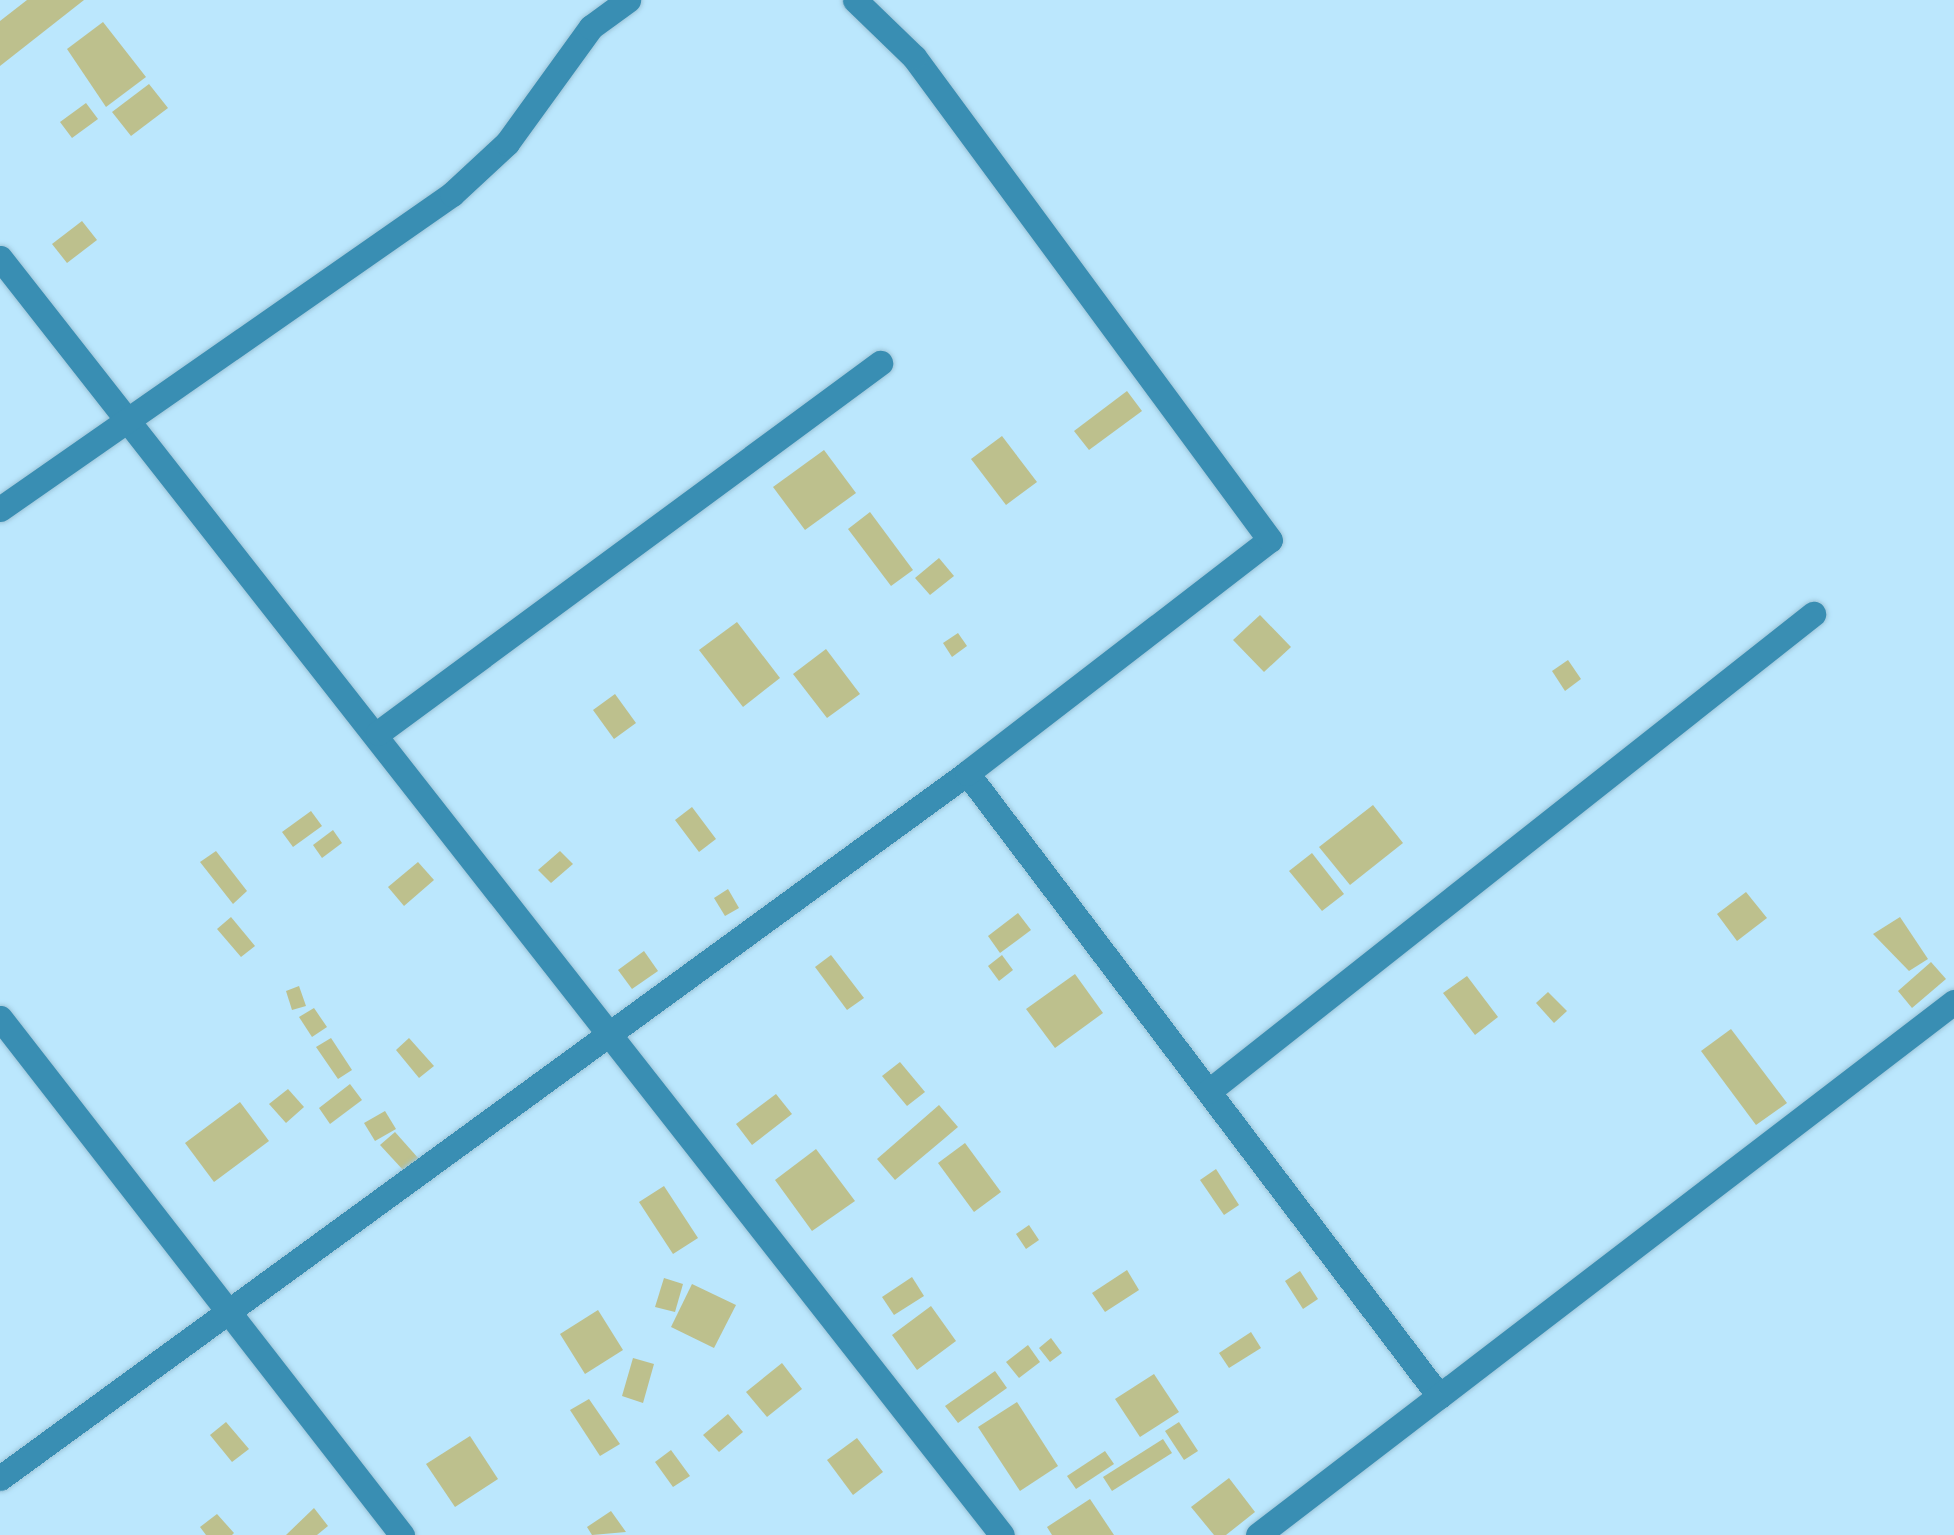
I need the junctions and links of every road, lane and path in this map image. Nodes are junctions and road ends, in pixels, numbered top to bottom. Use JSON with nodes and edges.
{"nodes":[{"id":1,"x":628,"y":0,"type":"edge"},
{"id":2,"x":855,"y":0,"type":"edge"},
{"id":3,"x":0,"y":258,"type":"edge"},
{"id":4,"x":880,"y":364,"type":"dead end"},
{"id":5,"x":121,"y":419,"type":"junction"},
{"id":6,"x":0,"y":509,"type":"edge"},
{"id":7,"x":1813,"y":614,"type":"dead end"},
{"id":8,"x":378,"y":733,"type":"junction"},
{"id":9,"x":968,"y":773,"type":"junction"},
{"id":10,"x":1954,"y":1002,"type":"edge"},
{"id":11,"x":0,"y":1018,"type":"edge"},
{"id":12,"x":612,"y":1032,"type":"junction"},
{"id":13,"x":1209,"y":1091,"type":"junction"},
{"id":14,"x":229,"y":1311,"type":"junction"},
{"id":15,"x":1439,"y":1396,"type":"junction"},
{"id":16,"x":0,"y":1478,"type":"edge"},
{"id":17,"x":402,"y":1535,"type":"edge"},
{"id":18,"x":1002,"y":1535,"type":"edge"},
{"id":19,"x":1258,"y":1535,"type":"edge"}],
"edges":[{"from":1,"to":5,"type":"street"},
{"from":2,"to":9,"type":"street"},
{"from":3,"to":5,"type":"street"},
{"from":4,"to":8,"type":"street"},
{"from":5,"to":6,"type":"street"},
{"from":5,"to":8,"type":"street"},
{"from":7,"to":13,"type":"street"},
{"from":8,"to":12,"type":"street"},
{"from":9,"to":12,"type":"street"},
{"from":9,"to":13,"type":"street"},
{"from":10,"to":15,"type":"street"},
{"from":11,"to":14,"type":"street"},
{"from":12,"to":14,"type":"street"},
{"from":12,"to":18,"type":"street"},
{"from":13,"to":15,"type":"street"},
{"from":14,"to":16,"type":"street"},
{"from":14,"to":17,"type":"street"},
{"from":15,"to":19,"type":"street"}]}
